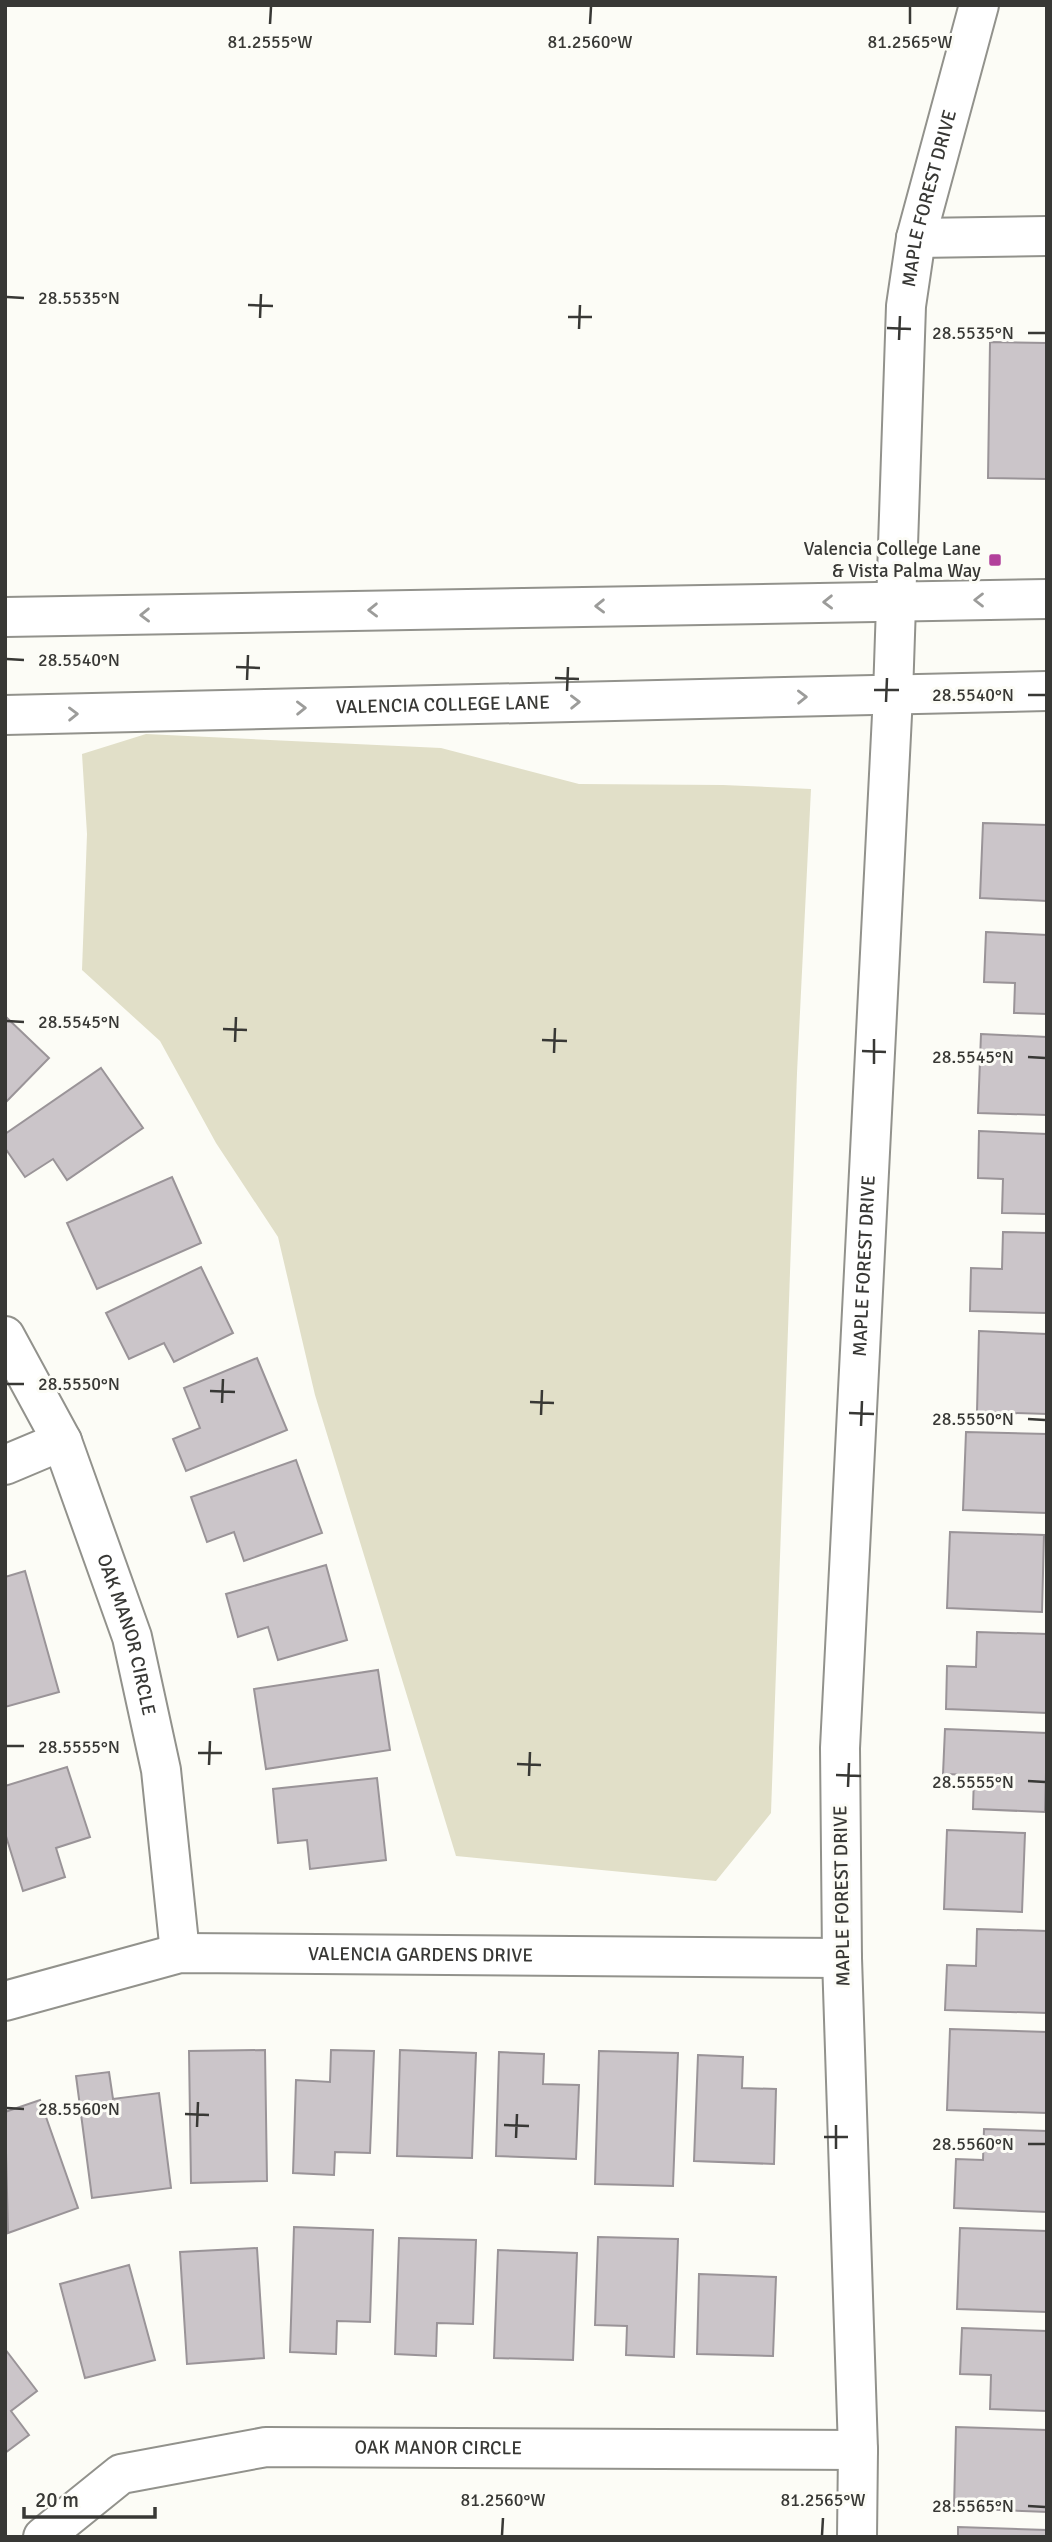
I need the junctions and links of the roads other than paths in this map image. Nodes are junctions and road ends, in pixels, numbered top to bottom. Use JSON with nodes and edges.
{"nodes":[{"id":1,"x":979,"y":5,"type":"edge"},
{"id":2,"x":1047,"y":236,"type":"edge"},
{"id":3,"x":916,"y":238,"type":"junction"},
{"id":4,"x":1047,"y":599,"type":"edge"},
{"id":5,"x":896,"y":600,"type":"junction"},
{"id":6,"x":5,"y":617,"type":"edge"},
{"id":7,"x":1047,"y":691,"type":"edge"},
{"id":8,"x":893,"y":695,"type":"junction"},
{"id":9,"x":5,"y":715,"type":"edge"},
{"id":10,"x":5,"y":1336,"type":"edge"},
{"id":11,"x":62,"y":1441,"type":"junction"},
{"id":12,"x":5,"y":1465,"type":"edge"},
{"id":13,"x":180,"y":1953,"type":"junction"},
{"id":14,"x":842,"y":1958,"type":"junction"},
{"id":15,"x":5,"y":2001,"type":"edge"},
{"id":16,"x":858,"y":2450,"type":"junction"},
{"id":17,"x":43,"y":2537,"type":"edge"},
{"id":18,"x":857,"y":2537,"type":"edge"}],
"edges":[{"from":1,"to":3,"type":"street","name":"MAPLE FOREST DRIVE"},
{"from":2,"to":3,"type":"street"},
{"from":3,"to":5,"type":"street","name":"MAPLE FOREST DRIVE"},
{"from":4,"to":5,"type":"street","one_way":true},
{"from":5,"to":6,"type":"street","one_way":true},
{"from":5,"to":8,"type":"street","name":"MAPLE FOREST DRIVE"},
{"from":7,"to":8,"type":"street","name":"VALENCIA COLLEGE LANE"},
{"from":9,"to":8,"type":"street","name":"VALENCIA COLLEGE LANE","one_way":true},
{"from":8,"to":14,"type":"street","name":"MAPLE FOREST DRIVE"},
{"from":10,"to":11,"type":"street","name":"OAK MANOR CIRCLE"},
{"from":11,"to":12,"type":"street"},
{"from":11,"to":13,"type":"street","name":"OAK MANOR CIRCLE"},
{"from":13,"to":14,"type":"street","name":"VALENCIA GARDENS DRIVE"},
{"from":13,"to":15,"type":"street","name":"VALENCIA GARDENS DRIVE"},
{"from":14,"to":16,"type":"street","name":"MAPLE FOREST DRIVE"},
{"from":16,"to":17,"type":"street","name":"OAK MANOR CIRCLE"},
{"from":16,"to":18,"type":"street","name":"MAPLE FOREST DRIVE"}]}
